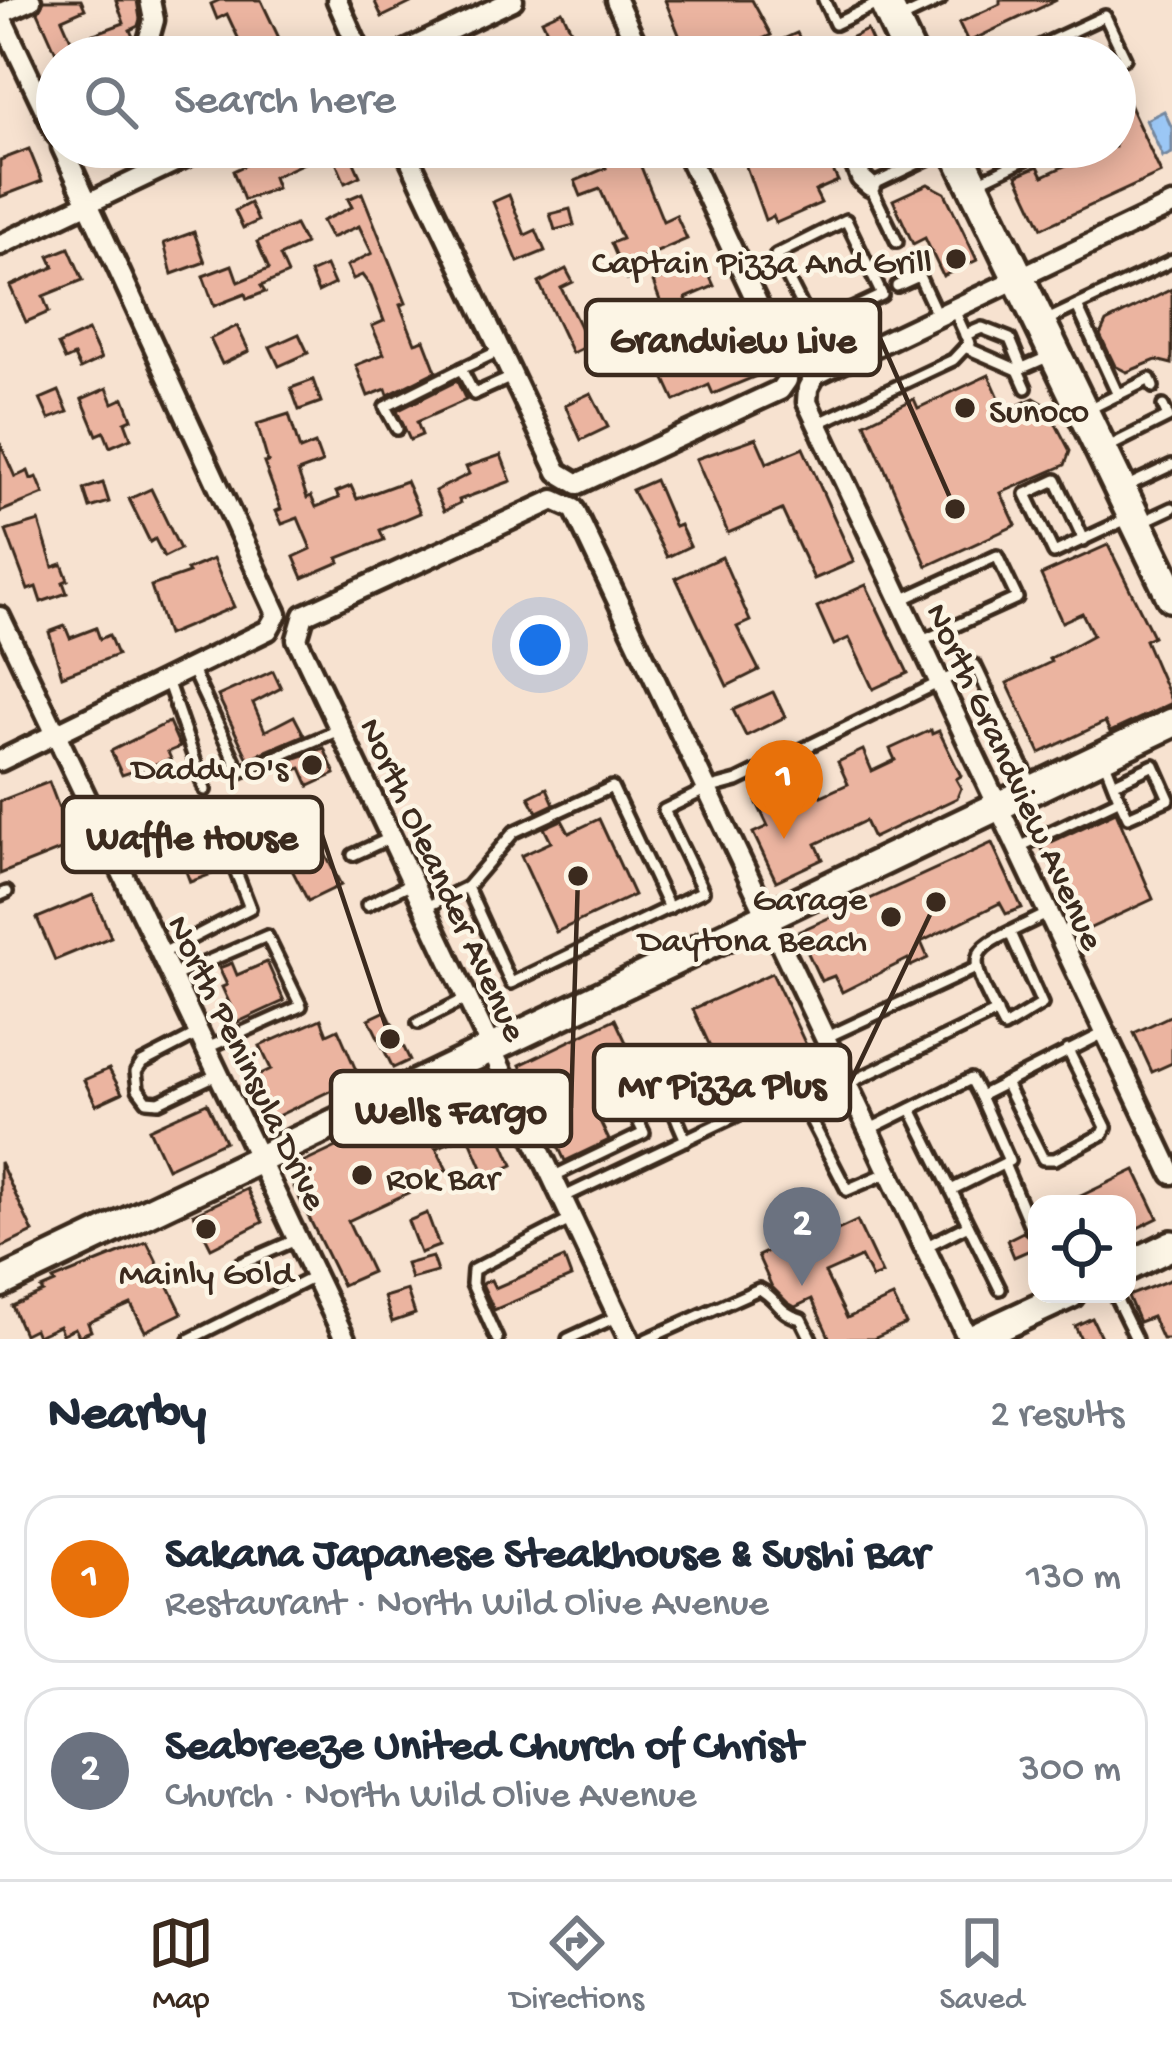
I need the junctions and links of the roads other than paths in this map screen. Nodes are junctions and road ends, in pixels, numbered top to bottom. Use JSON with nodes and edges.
{"nodes":[{"id":1,"x":31,"y":0,"type":"edge"},
{"id":2,"x":149,"y":0,"type":"edge"},
{"id":3,"x":337,"y":0,"type":"edge"},
{"id":4,"x":513,"y":0,"type":"edge"},
{"id":5,"x":616,"y":0,"type":"edge"},
{"id":6,"x":824,"y":0,"type":"edge"},
{"id":7,"x":940,"y":0,"type":"edge"},
{"id":8,"x":889,"y":11,"type":"edge"},
{"id":9,"x":0,"y":15,"type":"edge"},
{"id":10,"x":150,"y":36,"type":"edge"},
{"id":11,"x":353,"y":36,"type":"edge"},
{"id":12,"x":437,"y":36,"type":"edge"},
{"id":13,"x":632,"y":36,"type":"edge"},
{"id":14,"x":1062,"y":36,"type":"edge"},
{"id":15,"x":1115,"y":36,"type":"edge"},
{"id":16,"x":36,"y":90,"type":"edge"},
{"id":17,"x":72,"y":168,"type":"edge"},
{"id":18,"x":163,"y":168,"type":"edge"},
{"id":19,"x":414,"y":168,"type":"edge"},
{"id":20,"x":695,"y":168,"type":"edge"},
{"id":21,"x":857,"y":168,"type":"edge"},
{"id":22,"x":908,"y":168,"type":"edge"},
{"id":23,"x":965,"y":168,"type":"edge"},
{"id":24,"x":1007,"y":168,"type":"edge"},
{"id":25,"x":973,"y":184,"type":"junction"},
{"id":26,"x":870,"y":185,"type":"junction"},
{"id":27,"x":88,"y":204,"type":"junction"},
{"id":28,"x":1172,"y":205,"type":"edge"},
{"id":29,"x":897,"y":242,"type":"dead end"},
{"id":30,"x":0,"y":245,"type":"edge"},
{"id":31,"x":1172,"y":261,"type":"edge"},
{"id":32,"x":1019,"y":278,"type":"junction"},
{"id":33,"x":896,"y":286,"type":"dead end"},
{"id":34,"x":1077,"y":306,"type":"junction"},
{"id":35,"x":946,"y":313,"type":"junction"},
{"id":36,"x":1041,"y":323,"type":"junction"},
{"id":37,"x":814,"y":327,"type":"junction"},
{"id":38,"x":965,"y":341,"type":"junction"},
{"id":39,"x":500,"y":350,"type":"junction"},
{"id":40,"x":1055,"y":353,"type":"junction"},
{"id":41,"x":833,"y":367,"type":"junction"},
{"id":42,"x":461,"y":369,"type":"junction"},
{"id":43,"x":1020,"y":369,"type":"junction"},
{"id":44,"x":513,"y":376,"type":"junction"},
{"id":45,"x":1153,"y":387,"type":"dead end"},
{"id":46,"x":1027,"y":388,"type":"dead end"},
{"id":47,"x":1118,"y":395,"type":"junction"},
{"id":48,"x":1163,"y":406,"type":"dead end"},
{"id":49,"x":1083,"y":412,"type":"junction"},
{"id":50,"x":817,"y":424,"type":"junction"},
{"id":51,"x":397,"y":429,"type":"dead end"},
{"id":52,"x":1102,"y":450,"type":"junction"},
{"id":53,"x":1172,"y":465,"type":"edge"},
{"id":54,"x":1172,"y":508,"type":"edge"},
{"id":55,"x":1130,"y":510,"type":"junction"},
{"id":56,"x":1084,"y":540,"type":"junction"},
{"id":57,"x":1172,"y":596,"type":"edge"},
{"id":58,"x":899,"y":601,"type":"junction"},
{"id":59,"x":0,"y":617,"type":"edge"},
{"id":60,"x":919,"y":643,"type":"junction"},
{"id":61,"x":191,"y":668,"type":"junction"},
{"id":62,"x":167,"y":680,"type":"junction"},
{"id":63,"x":938,"y":684,"type":"junction"},
{"id":64,"x":1172,"y":723,"type":"edge"},
{"id":65,"x":339,"y":730,"type":"junction"},
{"id":66,"x":56,"y":734,"type":"junction"},
{"id":67,"x":0,"y":761,"type":"edge"},
{"id":68,"x":1109,"y":770,"type":"junction"},
{"id":69,"x":707,"y":789,"type":"junction"},
{"id":70,"x":205,"y":790,"type":"dead end"},
{"id":71,"x":1035,"y":790,"type":"junction"},
{"id":72,"x":1119,"y":797,"type":"junction"},
{"id":73,"x":1171,"y":799,"type":"edge"},
{"id":74,"x":996,"y":810,"type":"junction"},
{"id":75,"x":390,"y":838,"type":"junction"},
{"id":76,"x":227,"y":849,"type":"dead end"},
{"id":77,"x":1016,"y":849,"type":"junction"},
{"id":78,"x":353,"y":855,"type":"dead end"},
{"id":79,"x":412,"y":883,"type":"junction"},
{"id":80,"x":467,"y":887,"type":"junction"},
{"id":81,"x":368,"y":905,"type":"dead end"},
{"id":82,"x":424,"y":908,"type":"junction"},
{"id":83,"x":669,"y":908,"type":"junction"},
{"id":84,"x":1047,"y":914,"type":"junction"},
{"id":85,"x":768,"y":916,"type":"junction"},
{"id":86,"x":1010,"y":933,"type":"junction"},
{"id":87,"x":162,"y":953,"type":"junction"},
{"id":88,"x":976,"y":968,"type":"junction"},
{"id":89,"x":173,"y":977,"type":"junction"},
{"id":90,"x":466,"y":998,"type":"junction"},
{"id":91,"x":997,"y":1012,"type":"junction"},
{"id":92,"x":418,"y":1023,"type":"dead end"},
{"id":93,"x":1104,"y":1033,"type":"junction"},
{"id":94,"x":826,"y":1038,"type":"junction"},
{"id":95,"x":204,"y":1041,"type":"junction"},
{"id":96,"x":490,"y":1048,"type":"junction"},
{"id":97,"x":1068,"y":1050,"type":"junction"},
{"id":98,"x":719,"y":1065,"type":"dead end"},
{"id":99,"x":219,"y":1073,"type":"junction"},
{"id":100,"x":1005,"y":1083,"type":"junction"},
{"id":101,"x":847,"y":1084,"type":"junction"},
{"id":102,"x":980,"y":1096,"type":"junction"},
{"id":103,"x":631,"y":1107,"type":"dead end"},
{"id":104,"x":911,"y":1108,"type":"junction"},
{"id":105,"x":868,"y":1130,"type":"junction"},
{"id":106,"x":686,"y":1140,"type":"junction"},
{"id":107,"x":261,"y":1159,"type":"junction"},
{"id":108,"x":1004,"y":1164,"type":"junction"},
{"id":109,"x":889,"y":1172,"type":"junction"},
{"id":110,"x":1172,"y":1174,"type":"edge"},
{"id":111,"x":552,"y":1177,"type":"junction"},
{"id":112,"x":951,"y":1190,"type":"junction"},
{"id":113,"x":562,"y":1198,"type":"junction"},
{"id":114,"x":572,"y":1219,"type":"junction"},
{"id":115,"x":1028,"y":1221,"type":"edge"},
{"id":116,"x":968,"y":1225,"type":"junction"},
{"id":117,"x":298,"y":1240,"type":"junction"},
{"id":118,"x":1172,"y":1245,"type":"edge"},
{"id":119,"x":924,"y":1247,"type":"junction"},
{"id":120,"x":1136,"y":1263,"type":"edge"},
{"id":121,"x":240,"y":1264,"type":"dead end"},
{"id":122,"x":316,"y":1276,"type":"junction"},
{"id":123,"x":0,"y":1283,"type":"edge"},
{"id":124,"x":1000,"y":1289,"type":"dead end"},
{"id":125,"x":1049,"y":1303,"type":"edge"},
{"id":126,"x":1118,"y":1303,"type":"edge"},
{"id":127,"x":618,"y":1316,"type":"junction"},
{"id":128,"x":190,"y":1339,"type":"edge"},
{"id":129,"x":345,"y":1339,"type":"edge"},
{"id":130,"x":497,"y":1339,"type":"edge"},
{"id":131,"x":568,"y":1339,"type":"edge"},
{"id":132,"x":629,"y":1339,"type":"edge"},
{"id":133,"x":646,"y":1339,"type":"edge"},
{"id":134,"x":811,"y":1339,"type":"edge"},
{"id":135,"x":970,"y":1339,"type":"edge"},
{"id":136,"x":1136,"y":1339,"type":"edge"}],
"edges":[{"from":1,"to":9,"type":"street"},
{"from":2,"to":10,"type":"street"},
{"from":3,"to":11,"type":"street"},
{"from":4,"to":12,"type":"street"},
{"from":5,"to":13,"type":"street"},
{"from":6,"to":8,"type":"lane"},
{"from":7,"to":8,"type":"lane"},
{"from":9,"to":16,"type":"street"},
{"from":14,"to":15,"type":"lane"},
{"from":17,"to":27,"type":"street"},
{"from":18,"to":27,"type":"street"},
{"from":19,"to":39,"type":"street"},
{"from":20,"to":44,"type":"street"},
{"from":21,"to":26,"type":"street"},
{"from":22,"to":26,"type":"lane"},
{"from":23,"to":25,"type":"main road"},
{"from":24,"to":25,"type":"lane"},
{"from":25,"to":32,"type":"main road"},
{"from":26,"to":29,"type":"lane"},
{"from":27,"to":30,"type":"street"},
{"from":27,"to":61,"type":"street"},
{"from":28,"to":32,"type":"street"},
{"from":31,"to":34,"type":"lane"},
{"from":32,"to":35,"type":"street"},
{"from":32,"to":36,"type":"main road"},
{"from":33,"to":35,"type":"lane"},
{"from":34,"to":36,"type":"lane"},
{"from":34,"to":47,"type":"lane"},
{"from":35,"to":38,"type":"lane"},
{"from":35,"to":41,"type":"street"},
{"from":36,"to":40,"type":"main road"},
{"from":37,"to":37,"type":"lane"},
{"from":37,"to":41,"type":"lane"},
{"from":38,"to":43,"type":"lane"},
{"from":38,"to":43,"type":"lane"},
{"from":38,"to":50,"type":"lane"},
{"from":39,"to":42,"type":"lane"},
{"from":39,"to":44,"type":"street"},
{"from":40,"to":43,"type":"lane"},
{"from":40,"to":49,"type":"main road"},
{"from":41,"to":50,"type":"street","name":"North Grandview Avenue"},
{"from":42,"to":44,"type":"lane"},
{"from":42,"to":51,"type":"lane"},
{"from":43,"to":46,"type":"lane"},
{"from":45,"to":47,"type":"lane"},
{"from":47,"to":49,"type":"lane"},
{"from":48,"to":52,"type":"lane"},
{"from":49,"to":52,"type":"main road"},
{"from":50,"to":58,"type":"street","name":"North Grandview Avenue"},
{"from":52,"to":55,"type":"main road"},
{"from":53,"to":55,"type":"lane"},
{"from":54,"to":55,"type":"lane"},
{"from":55,"to":56,"type":"lane"},
{"from":55,"to":57,"type":"main road"},
{"from":56,"to":56,"type":"lane"},
{"from":58,"to":60,"type":"street","name":"North Grandview Avenue"},
{"from":58,"to":60,"type":"lane"},
{"from":59,"to":66,"type":"street","name":"North Peninsula Drive"},
{"from":60,"to":63,"type":"street","name":"North Grandview Avenue"},
{"from":61,"to":62,"type":"street"},
{"from":61,"to":65,"type":"lane"},
{"from":62,"to":66,"type":"street"},
{"from":62,"to":70,"type":"lane"},
{"from":63,"to":69,"type":"lane"},
{"from":63,"to":71,"type":"lane"},
{"from":63,"to":74,"type":"street","name":"North Grandview Avenue"},
{"from":64,"to":68,"type":"main road"},
{"from":65,"to":69,"type":"street","name":"North Oleander Avenue"},
{"from":65,"to":75,"type":"street","name":"North Oleander Avenue"},
{"from":66,"to":67,"type":"street"},
{"from":66,"to":87,"type":"street","name":"North Peninsula Drive"},
{"from":68,"to":71,"type":"main road"},
{"from":68,"to":72,"type":"lane"},
{"from":68,"to":73,"type":"lane"},
{"from":69,"to":83,"type":"lane"},
{"from":69,"to":85,"type":"street"},
{"from":71,"to":74,"type":"main road"},
{"from":72,"to":73,"type":"lane"},
{"from":72,"to":77,"type":"lane"},
{"from":74,"to":77,"type":"street","name":"North Grandview Avenue"},
{"from":74,"to":85,"type":"main road"},
{"from":75,"to":78,"type":"lane"},
{"from":75,"to":79,"type":"street","name":"North Oleander Avenue"},
{"from":76,"to":87,"type":"lane"},
{"from":77,"to":84,"type":"street","name":"North Grandview Avenue"},
{"from":79,"to":81,"type":"lane"},
{"from":79,"to":82,"type":"street","name":"North Oleander Avenue"},
{"from":80,"to":82,"type":"lane"},
{"from":80,"to":83,"type":"lane"},
{"from":80,"to":83,"type":"lane"},
{"from":82,"to":90,"type":"street","name":"North Oleander Avenue"},
{"from":84,"to":86,"type":"lane"},
{"from":84,"to":93,"type":"street","name":"North Grandview Avenue"},
{"from":85,"to":94,"type":"street"},
{"from":85,"to":96,"type":"main road"},
{"from":86,"to":88,"type":"lane"},
{"from":86,"to":91,"type":"lane"},
{"from":87,"to":89,"type":"street","name":"North Peninsula Drive"},
{"from":88,"to":91,"type":"lane"},
{"from":88,"to":94,"type":"lane"},
{"from":89,"to":95,"type":"street","name":"North Peninsula Drive"},
{"from":89,"to":95,"type":"lane"},
{"from":90,"to":92,"type":"lane"},
{"from":90,"to":96,"type":"street","name":"North Oleander Avenue"},
{"from":91,"to":101,"type":"lane"},
{"from":93,"to":97,"type":"lane"},
{"from":93,"to":110,"type":"street","name":"North Grandview Avenue"},
{"from":94,"to":101,"type":"street"},
{"from":95,"to":99,"type":"street","name":"North Peninsula Drive"},
{"from":95,"to":99,"type":"lane"},
{"from":96,"to":107,"type":"main road"},
{"from":96,"to":111,"type":"street","name":"North Oleander Avenue"},
{"from":97,"to":100,"type":"lane"},
{"from":97,"to":100,"type":"lane"},
{"from":98,"to":106,"type":"lane"},
{"from":99,"to":107,"type":"street","name":"North Peninsula Drive"},
{"from":100,"to":102,"type":"lane"},
{"from":101,"to":105,"type":"street"},
{"from":102,"to":104,"type":"lane"},
{"from":102,"to":108,"type":"lane"},
{"from":103,"to":111,"type":"lane"},
{"from":104,"to":105,"type":"lane"},
{"from":104,"to":112,"type":"lane"},
{"from":105,"to":109,"type":"street"},
{"from":106,"to":109,"type":"lane"},
{"from":106,"to":113,"type":"lane"},
{"from":107,"to":117,"type":"street","name":"North Peninsula Drive"},
{"from":107,"to":123,"type":"main road"},
{"from":108,"to":112,"type":"lane"},
{"from":108,"to":115,"type":"lane"},
{"from":109,"to":119,"type":"street"},
{"from":111,"to":113,"type":"street","name":"North Oleander Avenue"},
{"from":112,"to":116,"type":"lane"},
{"from":113,"to":114,"type":"street","name":"North Oleander Avenue"},
{"from":114,"to":127,"type":"street","name":"North Oleander Avenue"},
{"from":114,"to":130,"type":"lane"},
{"from":116,"to":119,"type":"lane"},
{"from":116,"to":124,"type":"lane"},
{"from":117,"to":121,"type":"lane"},
{"from":117,"to":122,"type":"street","name":"North Peninsula Drive"},
{"from":118,"to":120,"type":"main road"},
{"from":119,"to":135,"type":"street"},
{"from":122,"to":128,"type":"lane"},
{"from":122,"to":129,"type":"street","name":"North Peninsula Drive"},
{"from":125,"to":135,"type":"main road"},
{"from":126,"to":136,"type":"lane"},
{"from":127,"to":131,"type":"lane"},
{"from":127,"to":132,"type":"street","name":"North Oleander Avenue"},
{"from":133,"to":134,"type":"lane"}]}
